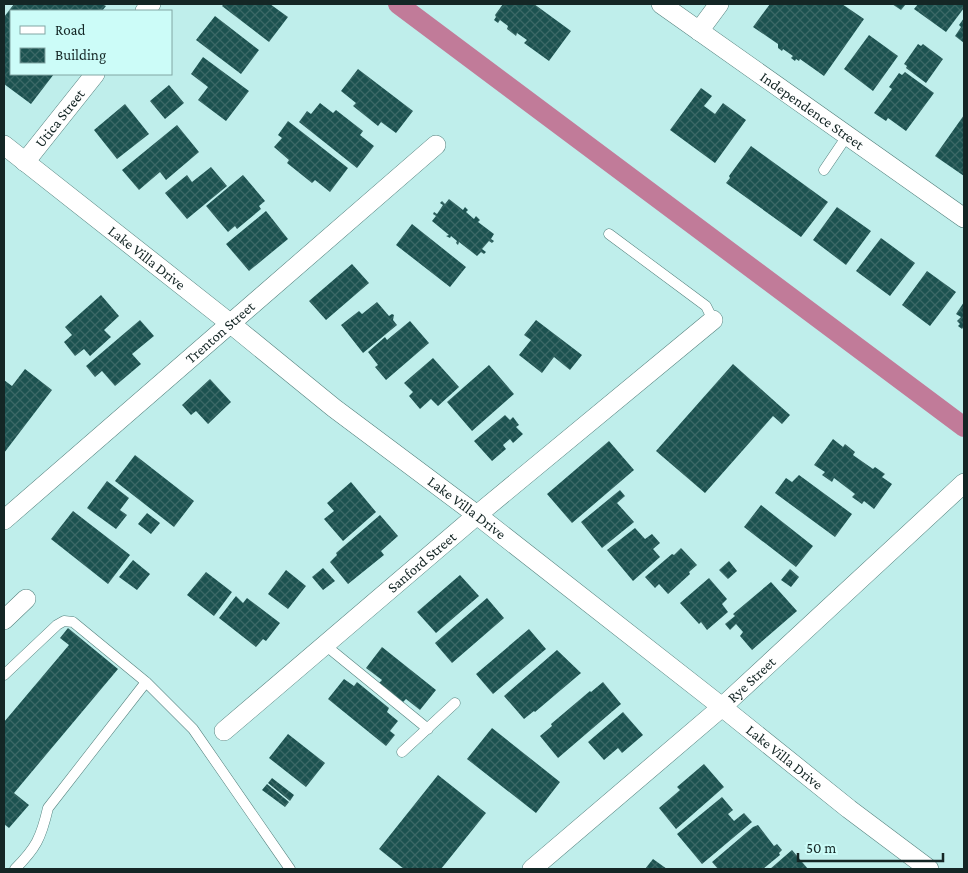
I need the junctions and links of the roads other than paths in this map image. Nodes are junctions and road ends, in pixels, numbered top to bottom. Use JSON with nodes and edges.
{"nodes":[{"id":1,"x":661,"y":4,"type":"edge"},
{"id":2,"x":719,"y":4,"type":"edge"},
{"id":3,"x":699,"y":31,"type":"junction"},
{"id":4,"x":94,"y":75,"type":"edge"},
{"id":5,"x":847,"y":136,"type":"junction"},
{"id":6,"x":4,"y":145,"type":"edge"},
{"id":7,"x":436,"y":145,"type":"dead end"},
{"id":8,"x":25,"y":162,"type":"junction"},
{"id":9,"x":824,"y":170,"type":"dead end"},
{"id":10,"x":964,"y":218,"type":"edge"},
{"id":11,"x":608,"y":234,"type":"dead end"},
{"id":12,"x":713,"y":320,"type":"joint"},
{"id":13,"x":231,"y":324,"type":"junction"},
{"id":14,"x":964,"y":483,"type":"edge"},
{"id":15,"x":477,"y":515,"type":"junction"},
{"id":16,"x":4,"y":520,"type":"edge"},
{"id":17,"x":26,"y":600,"type":"dead end"},
{"id":18,"x":4,"y":620,"type":"edge"},
{"id":19,"x":325,"y":644,"type":"junction"},
{"id":20,"x":4,"y":675,"type":"edge"},
{"id":21,"x":146,"y":682,"type":"junction"},
{"id":22,"x":455,"y":703,"type":"dead end"},
{"id":23,"x":722,"y":706,"type":"junction"},
{"id":24,"x":428,"y":729,"type":"junction"},
{"id":25,"x":224,"y":731,"type":"dead end"},
{"id":26,"x":402,"y":752,"type":"dead end"},
{"id":27,"x":15,"y":869,"type":"edge"},
{"id":28,"x":290,"y":869,"type":"edge"},
{"id":29,"x":532,"y":869,"type":"edge"},
{"id":30,"x":929,"y":869,"type":"edge"}],
"edges":[{"from":1,"to":3,"type":"street","name":"Independence Street"},
{"from":2,"to":3,"type":"street"},
{"from":3,"to":5,"type":"street","name":"Independence Street"},
{"from":4,"to":8,"type":"street","name":"Utica Street"},
{"from":5,"to":9,"type":"lane"},
{"from":5,"to":10,"type":"street","name":"Independence Street"},
{"from":6,"to":8,"type":"street","name":"Lake Villa Drive"},
{"from":7,"to":13,"type":"street","name":"Trenton Street"},
{"from":8,"to":13,"type":"street","name":"Lake Villa Drive"},
{"from":11,"to":12,"type":"lane"},
{"from":12,"to":15,"type":"street","name":"Sanford Street"},
{"from":13,"to":15,"type":"street","name":"Lake Villa Drive"},
{"from":13,"to":16,"type":"street","name":"Trenton Street"},
{"from":14,"to":23,"type":"street","name":"Rye Street"},
{"from":15,"to":19,"type":"street","name":"Sanford Street"},
{"from":15,"to":23,"type":"street","name":"Lake Villa Drive"},
{"from":17,"to":18,"type":"street"},
{"from":19,"to":24,"type":"lane"},
{"from":19,"to":25,"type":"street","name":"Sanford Street"},
{"from":20,"to":21,"type":"lane"},
{"from":21,"to":27,"type":"lane"},
{"from":21,"to":28,"type":"lane"},
{"from":22,"to":24,"type":"lane"},
{"from":23,"to":29,"type":"street","name":"Rye Street"},
{"from":23,"to":30,"type":"street","name":"Lake Villa Drive"},
{"from":24,"to":26,"type":"lane"}]}
